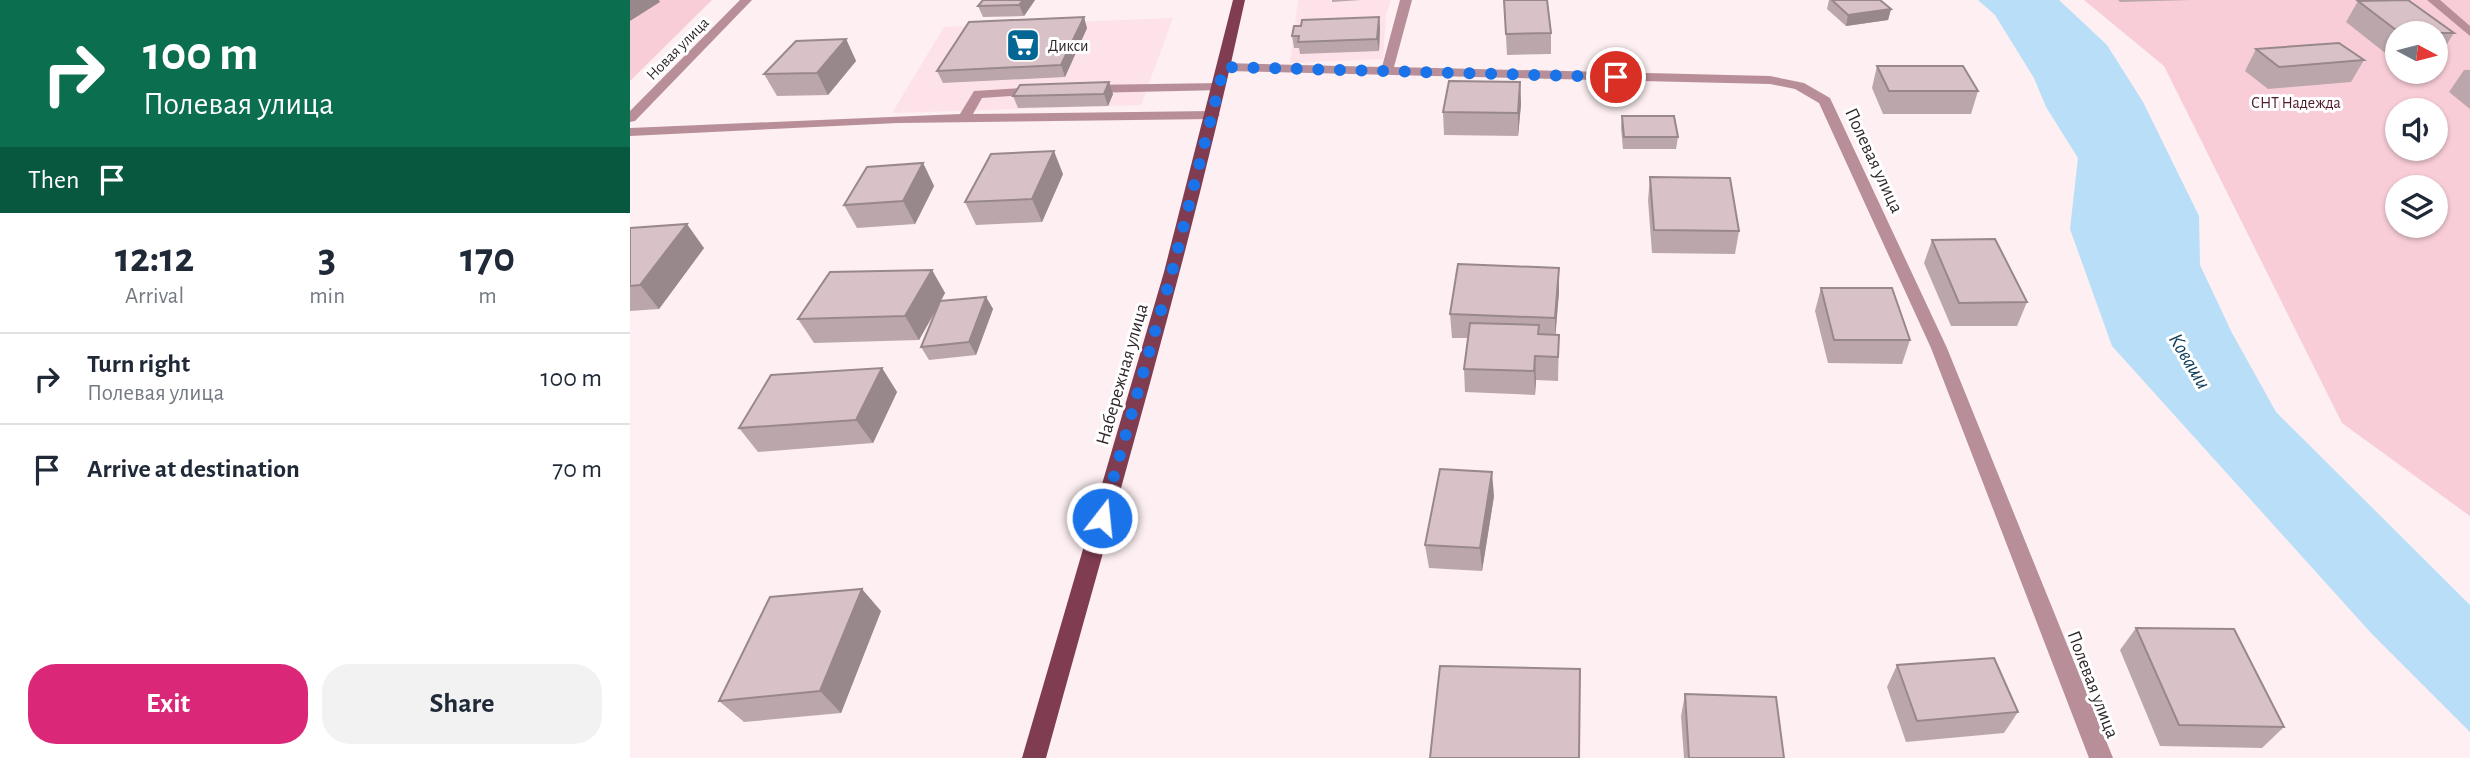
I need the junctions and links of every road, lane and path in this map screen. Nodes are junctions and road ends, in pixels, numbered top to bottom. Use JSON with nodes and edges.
{"nodes":[{"id":1,"x":747,"y":0,"type":"edge"},
{"id":2,"x":1239,"y":0,"type":"edge"},
{"id":3,"x":1406,"y":0,"type":"edge"},
{"id":4,"x":2433,"y":0,"type":"edge"},
{"id":5,"x":2470,"y":32,"type":"edge"},
{"id":6,"x":1224,"y":67,"type":"junction"},
{"id":7,"x":1387,"y":70,"type":"junction"},
{"id":8,"x":1220,"y":87,"type":"junction"},
{"id":9,"x":1073,"y":90,"type":"edge"},
{"id":10,"x":1046,"y":91,"type":"edge"},
{"id":11,"x":1213,"y":115,"type":"junction"},
{"id":12,"x":630,"y":118,"type":"edge"},
{"id":13,"x":964,"y":118,"type":"junction"},
{"id":14,"x":630,"y":132,"type":"edge"},
{"id":15,"x":1034,"y":758,"type":"edge"},
{"id":16,"x":2101,"y":758,"type":"edge"}],
"edges":[{"from":1,"to":12,"type":"street","name":"Новая улица"},
{"from":2,"to":6,"type":"main road","name":"Набережная улица"},
{"from":3,"to":7,"type":"street"},
{"from":4,"to":5,"type":"street"},
{"from":6,"to":7,"type":"street","name":"Полевая улица"},
{"from":6,"to":8,"type":"main road","name":"Набережная улица"},
{"from":7,"to":16,"type":"street","name":"Полевая улица"},
{"from":8,"to":9,"type":"street"},
{"from":8,"to":11,"type":"main road","name":"Набережная улица"},
{"from":10,"to":13,"type":"street"},
{"from":11,"to":13,"type":"street"},
{"from":11,"to":15,"type":"main road","name":"Набережная улица"},
{"from":13,"to":14,"type":"street"}]}
